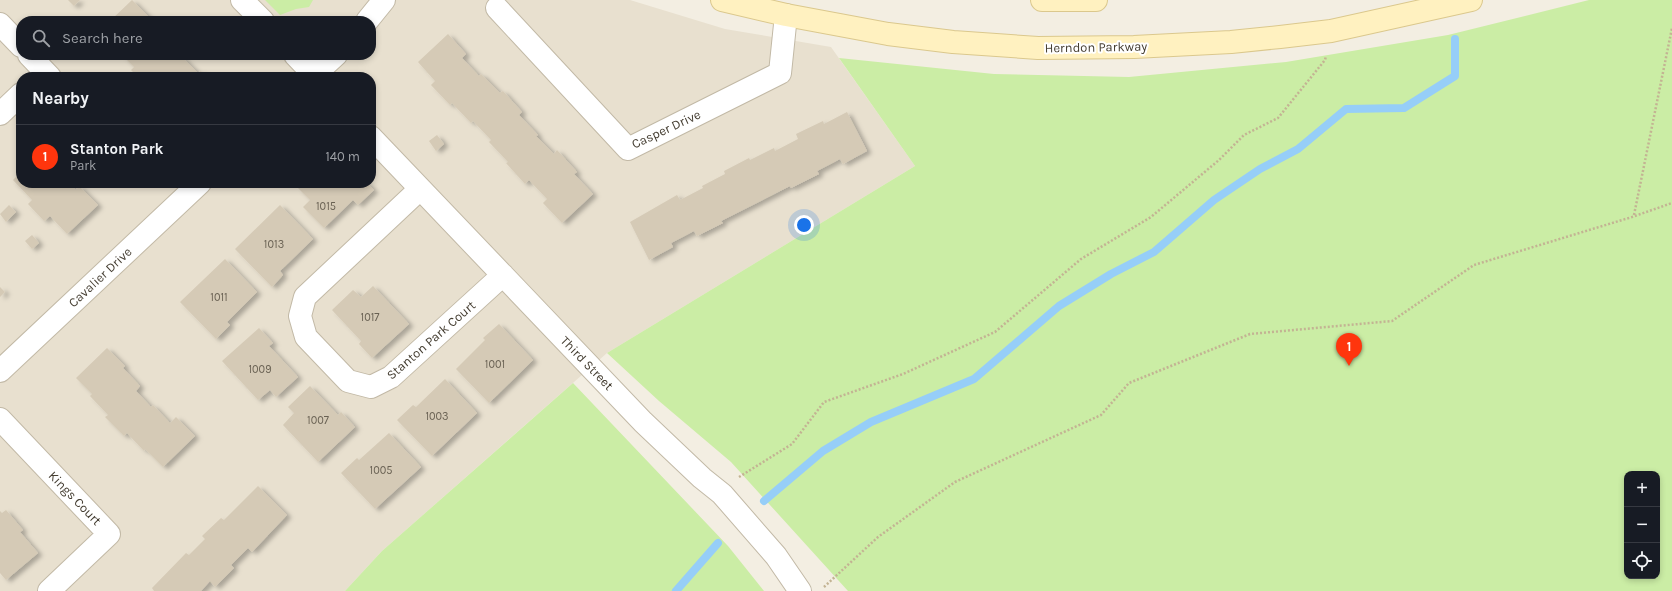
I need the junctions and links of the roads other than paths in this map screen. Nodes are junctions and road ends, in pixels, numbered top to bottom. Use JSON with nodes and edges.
{"nodes":[{"id":1,"x":242,"y":0,"type":"edge"},
{"id":2,"x":384,"y":0,"type":"edge"},
{"id":3,"x":722,"y":0,"type":"edge"},
{"id":4,"x":1042,"y":0,"type":"edge"},
{"id":5,"x":1096,"y":0,"type":"edge"},
{"id":6,"x":1471,"y":0,"type":"edge"},
{"id":7,"x":497,"y":8,"type":"dead end"},
{"id":8,"x":786,"y":15,"type":"junction"},
{"id":9,"x":258,"y":16,"type":"edge"},
{"id":10,"x":371,"y":16,"type":"edge"},
{"id":11,"x":0,"y":24,"type":"edge"},
{"id":12,"x":16,"y":41,"type":"edge"},
{"id":13,"x":33,"y":60,"type":"edge"},
{"id":14,"x":300,"y":60,"type":"edge"},
{"id":15,"x":331,"y":60,"type":"edge"},
{"id":16,"x":43,"y":72,"type":"edge"},
{"id":17,"x":310,"y":72,"type":"edge"},
{"id":18,"x":318,"y":72,"type":"edge"},
{"id":19,"x":16,"y":99,"type":"edge"},
{"id":20,"x":0,"y":114,"type":"edge"},
{"id":21,"x":376,"y":142,"type":"edge"},
{"id":22,"x":195,"y":188,"type":"edge"},
{"id":23,"x":420,"y":189,"type":"junction"},
{"id":24,"x":503,"y":276,"type":"junction"},
{"id":25,"x":0,"y":371,"type":"edge"},
{"id":26,"x":0,"y":419,"type":"edge"},
{"id":27,"x":49,"y":591,"type":"edge"},
{"id":28,"x":800,"y":591,"type":"edge"}],
"edges":[{"from":1,"to":9,"type":"street"},
{"from":2,"to":10,"type":"street"},
{"from":3,"to":8,"type":"main road","name":"Herndon Parkway"},
{"from":4,"to":5,"type":"main road"},
{"from":6,"to":8,"type":"main road","name":"Herndon Parkway"},
{"from":7,"to":8,"type":"street","name":"Casper Drive"},
{"from":11,"to":12,"type":"street"},
{"from":13,"to":16,"type":"street"},
{"from":14,"to":17,"type":"street"},
{"from":15,"to":18,"type":"street"},
{"from":19,"to":20,"type":"street"},
{"from":21,"to":23,"type":"street","name":"Third Street"},
{"from":22,"to":25,"type":"street","name":"Cavalier Drive"},
{"from":23,"to":24,"type":"street","name":"Third Street"},
{"from":23,"to":24,"type":"street","name":"Stanton Park Court"},
{"from":24,"to":28,"type":"street","name":"Third Street"},
{"from":26,"to":27,"type":"street","name":"Kings Court"}]}
